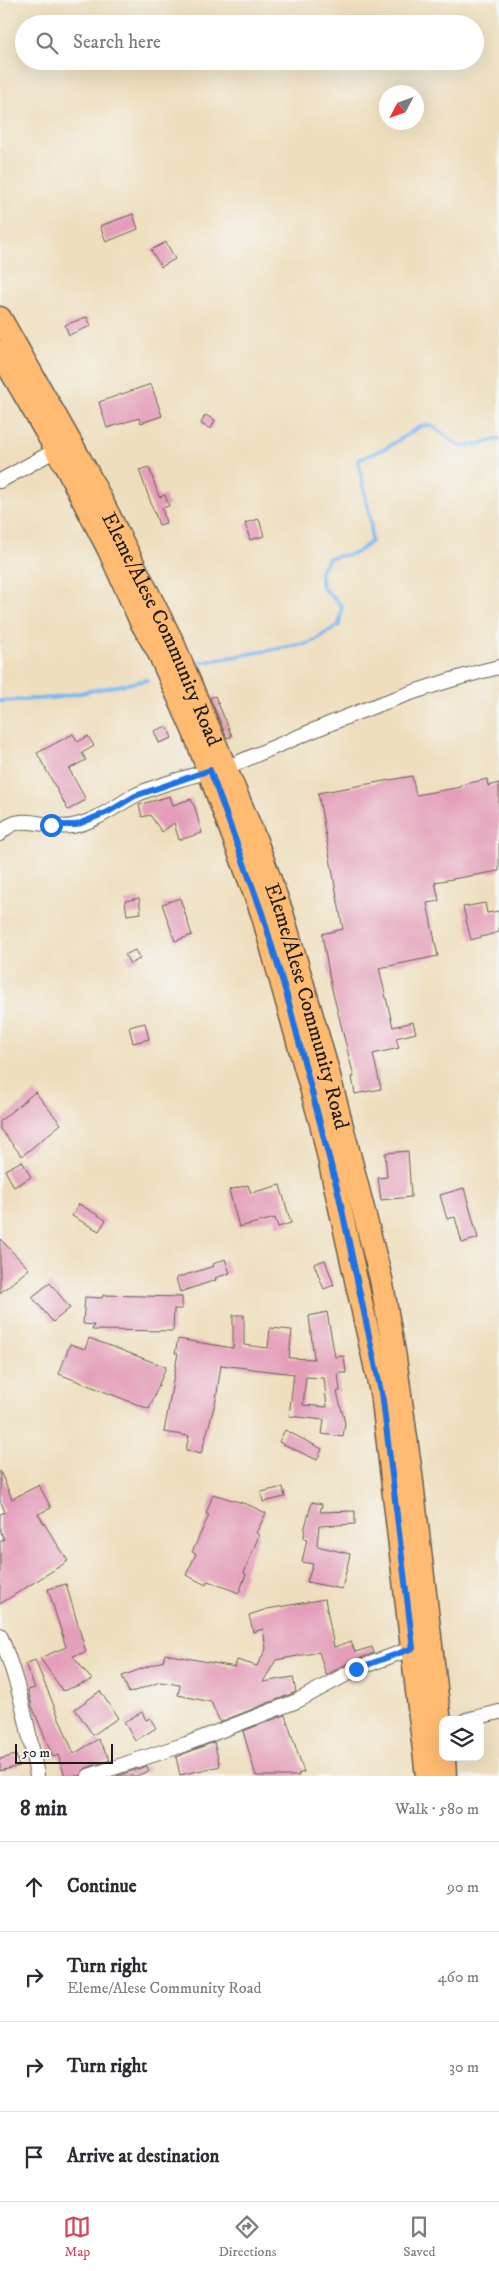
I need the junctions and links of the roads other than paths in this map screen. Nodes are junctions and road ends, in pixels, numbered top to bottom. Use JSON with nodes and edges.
{"nodes":[{"id":1,"x":0,"y":318,"type":"edge"},
{"id":2,"x":0,"y":352,"type":"edge"},
{"id":3,"x":56,"y":450,"type":"junction"},
{"id":4,"x":0,"y":481,"type":"edge"},
{"id":5,"x":499,"y":668,"type":"edge"},
{"id":6,"x":218,"y":769,"type":"junction"},
{"id":7,"x":0,"y":834,"type":"edge"},
{"id":8,"x":0,"y":1635,"type":"edge"},
{"id":9,"x":413,"y":1648,"type":"junction"},
{"id":10,"x":499,"y":1712,"type":"edge"},
{"id":11,"x":482,"y":1716,"type":"edge"},
{"id":12,"x":437,"y":1734,"type":"edge"},
{"id":13,"x":444,"y":1761,"type":"edge"},
{"id":14,"x":37,"y":1776,"type":"edge"},
{"id":15,"x":89,"y":1776,"type":"edge"},
{"id":16,"x":427,"y":1776,"type":"edge"},
{"id":17,"x":445,"y":1776,"type":"edge"}],
"edges":[{"from":1,"to":6,"type":"main road","name":"Eleme/Alese Community Road"},
{"from":2,"to":3,"type":"main road","name":"Eleme/Alese Community Road"},
{"from":3,"to":4,"type":"street"},
{"from":3,"to":6,"type":"main road","name":"Eleme/Alese Community Road"},
{"from":5,"to":6,"type":"street"},
{"from":6,"to":7,"type":"street"},
{"from":6,"to":9,"type":"main road","name":"Eleme/Alese Community Road"},
{"from":6,"to":12,"type":"main road","name":"Eleme/Alese Community Road"},
{"from":8,"to":14,"type":"street"},
{"from":9,"to":12,"type":"main road","name":"Eleme/Alese Community Road"},
{"from":9,"to":15,"type":"street"},
{"from":10,"to":11,"type":"street"},
{"from":12,"to":16,"type":"main road","name":"Eleme/Alese Community Road"},
{"from":13,"to":17,"type":"main road"}]}
